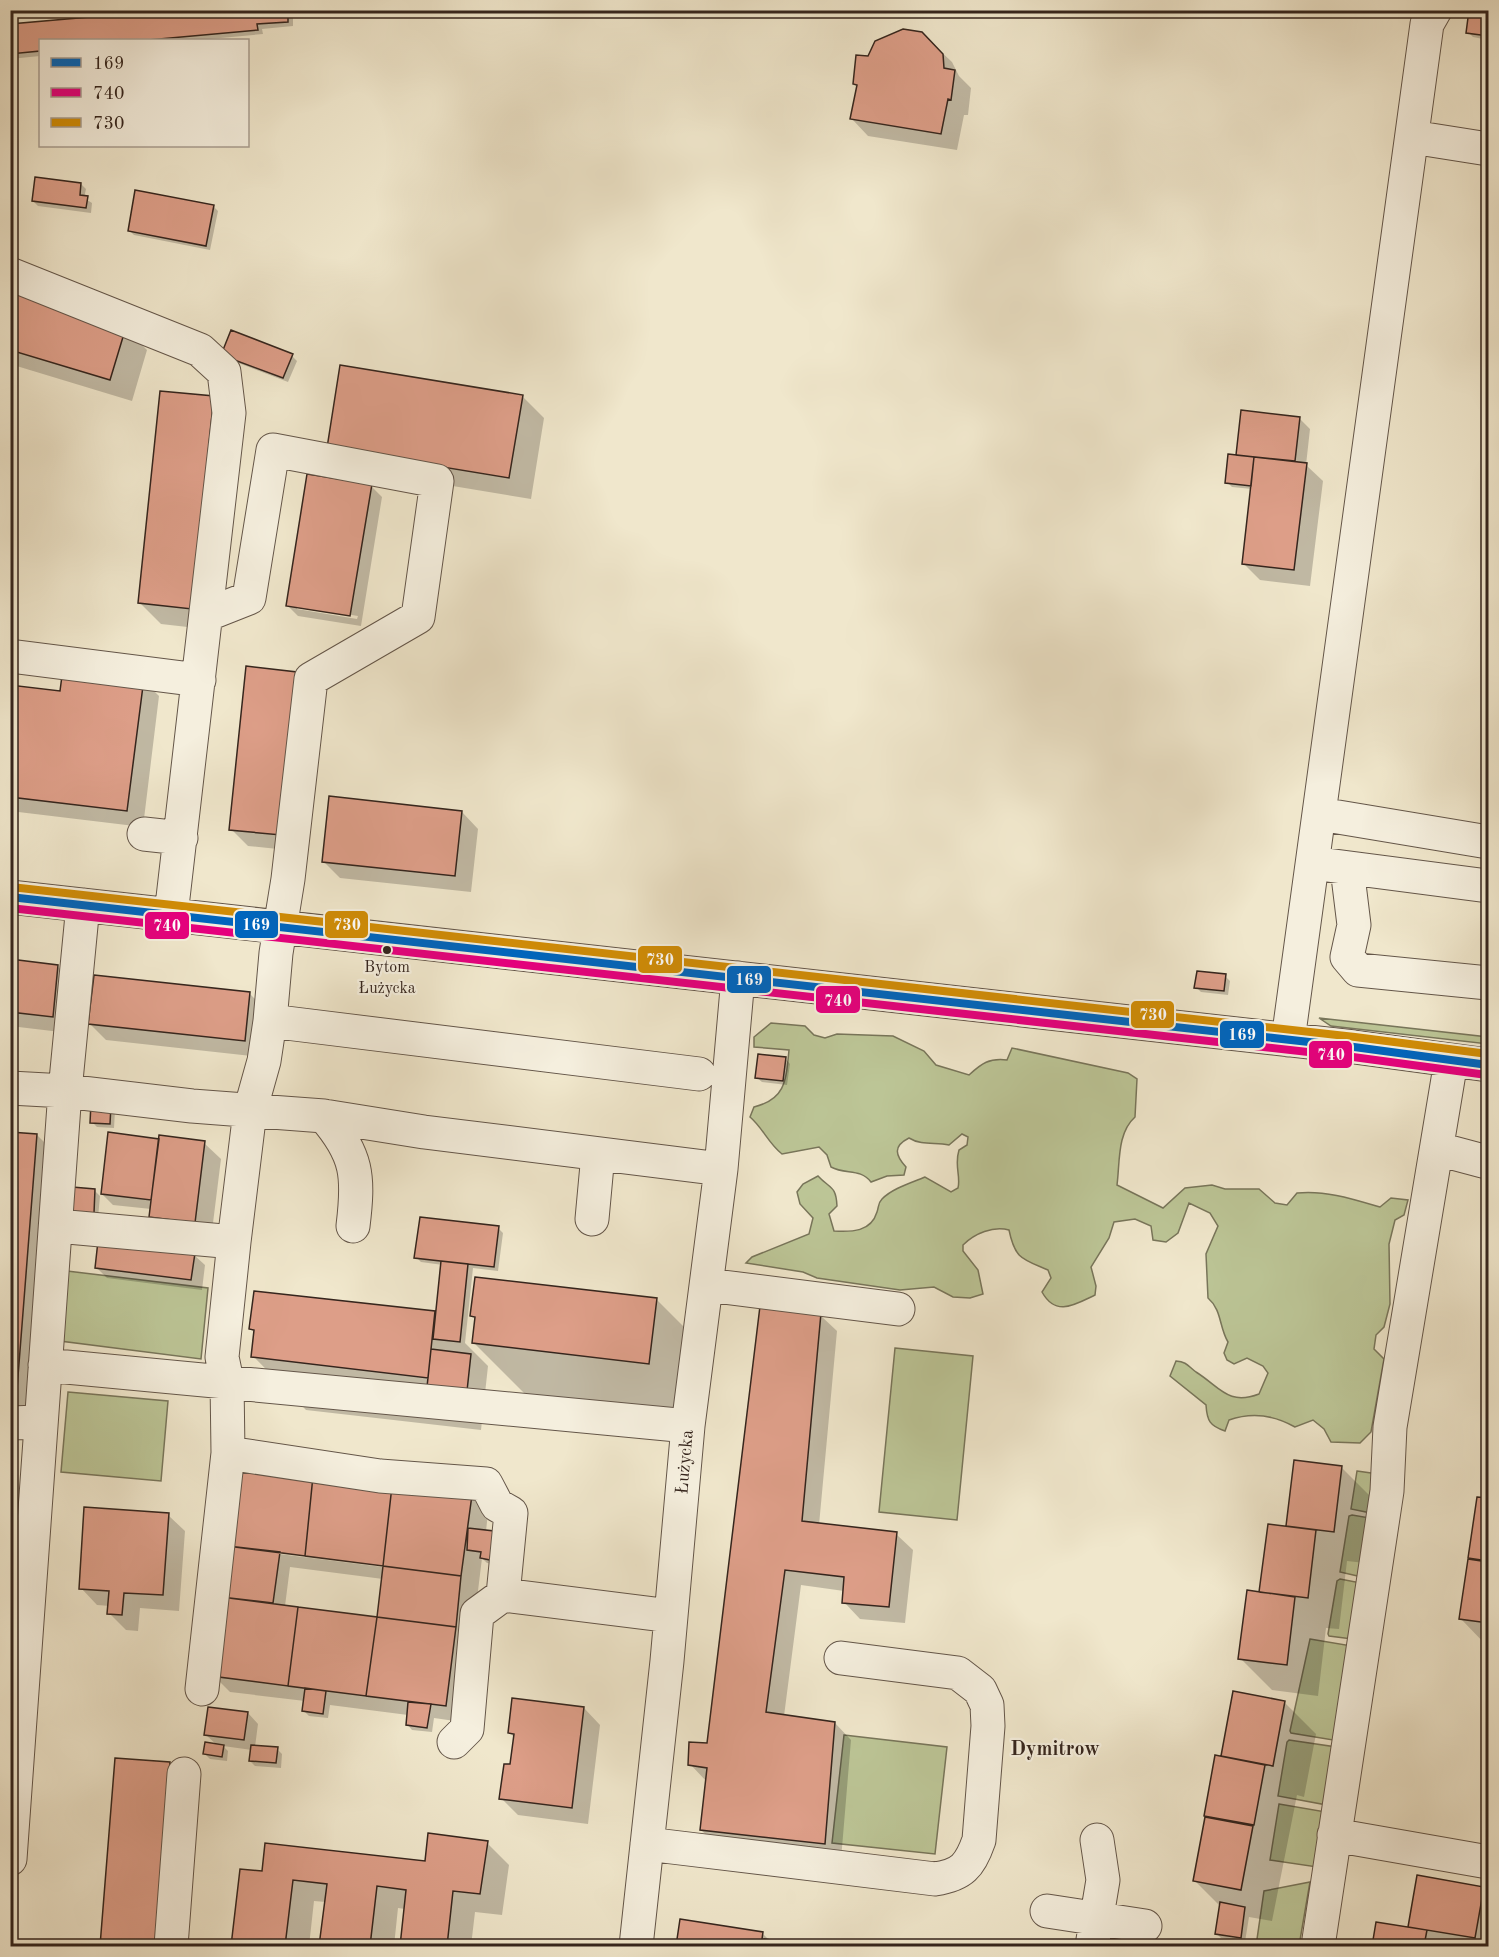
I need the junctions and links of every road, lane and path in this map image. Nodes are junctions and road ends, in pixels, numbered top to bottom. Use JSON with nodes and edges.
{"nodes":[{"id":1,"x":1435,"y":10,"type":"edge"},
{"id":2,"x":1412,"y":137,"type":"junction"},
{"id":3,"x":1488,"y":150,"type":"edge"},
{"id":4,"x":10,"y":274,"type":"edge"},
{"id":5,"x":206,"y":615,"type":"junction"},
{"id":6,"x":10,"y":656,"type":"edge"},
{"id":7,"x":199,"y":680,"type":"junction"},
{"id":8,"x":1320,"y":814,"type":"junction"},
{"id":9,"x":144,"y":834,"type":"dead end"},
{"id":10,"x":181,"y":838,"type":"junction"},
{"id":11,"x":1488,"y":842,"type":"edge"},
{"id":12,"x":1313,"y":864,"type":"junction"},
{"id":13,"x":1347,"y":868,"type":"junction"},
{"id":14,"x":1488,"y":886,"type":"edge"},
{"id":15,"x":10,"y":897,"type":"edge"},
{"id":16,"x":83,"y":905,"type":"junction"},
{"id":17,"x":171,"y":915,"type":"junction"},
{"id":18,"x":280,"y":928,"type":"junction"},
{"id":19,"x":738,"y":978,"type":"junction"},
{"id":20,"x":1488,"y":983,"type":"edge"},
{"id":21,"x":270,"y":1022,"type":"junction"},
{"id":22,"x":1288,"y":1040,"type":"junction"},
{"id":23,"x":1451,"y":1061,"type":"junction"},
{"id":24,"x":1488,"y":1065,"type":"edge"},
{"id":25,"x":699,"y":1074,"type":"dead end"},
{"id":26,"x":10,"y":1088,"type":"edge"},
{"id":27,"x":65,"y":1091,"type":"junction"},
{"id":28,"x":250,"y":1111,"type":"junction"},
{"id":29,"x":324,"y":1116,"type":"junction"},
{"id":30,"x":1438,"y":1149,"type":"junction"},
{"id":31,"x":598,"y":1154,"type":"junction"},
{"id":32,"x":1483,"y":1161,"type":"dead end"},
{"id":33,"x":721,"y":1169,"type":"junction"},
{"id":34,"x":592,"y":1219,"type":"dead end"},
{"id":35,"x":68,"y":1227,"type":"dead end"},
{"id":36,"x":353,"y":1227,"type":"dead end"},
{"id":37,"x":234,"y":1242,"type":"junction"},
{"id":38,"x":707,"y":1285,"type":"junction"},
{"id":39,"x":898,"y":1309,"type":"dead end"},
{"id":40,"x":45,"y":1365,"type":"junction"},
{"id":41,"x":227,"y":1381,"type":"junction"},
{"id":42,"x":25,"y":1422,"type":"edge"},
{"id":43,"x":688,"y":1426,"type":"junction"},
{"id":44,"x":228,"y":1453,"type":"junction"},
{"id":45,"x":503,"y":1595,"type":"junction"},
{"id":46,"x":671,"y":1616,"type":"junction"},
{"id":47,"x":841,"y":1658,"type":"dead end"},
{"id":48,"x":202,"y":1689,"type":"dead end"},
{"id":49,"x":454,"y":1742,"type":"dead end"},
{"id":50,"x":184,"y":1774,"type":"dead end"},
{"id":51,"x":1334,"y":1835,"type":"junction"},
{"id":52,"x":1097,"y":1840,"type":"dead end"},
{"id":53,"x":646,"y":1844,"type":"junction"},
{"id":54,"x":11,"y":1850,"type":"edge"},
{"id":55,"x":1488,"y":1862,"type":"edge"},
{"id":56,"x":1047,"y":1911,"type":"dead end"},
{"id":57,"x":1145,"y":1926,"type":"dead end"},
{"id":58,"x":1094,"y":1932,"type":"edge"},
{"id":59,"x":171,"y":1947,"type":"edge"},
{"id":60,"x":636,"y":1947,"type":"edge"},
{"id":61,"x":1318,"y":1947,"type":"edge"}],
"edges":[{"from":1,"to":2,"type":"street"},
{"from":2,"to":3,"type":"street"},
{"from":2,"to":8,"type":"street"},
{"from":4,"to":5,"type":"street"},
{"from":5,"to":7,"type":"street"},
{"from":5,"to":18,"type":"street"},
{"from":6,"to":7,"type":"street"},
{"from":7,"to":10,"type":"street"},
{"from":8,"to":11,"type":"street"},
{"from":8,"to":12,"type":"street"},
{"from":9,"to":10,"type":"street"},
{"from":10,"to":17,"type":"street"},
{"from":12,"to":13,"type":"street"},
{"from":12,"to":22,"type":"street"},
{"from":13,"to":14,"type":"street"},
{"from":13,"to":20,"type":"street"},
{"from":15,"to":16,"type":"street"},
{"from":16,"to":17,"type":"street"},
{"from":16,"to":27,"type":"street"},
{"from":17,"to":18,"type":"street"},
{"from":18,"to":19,"type":"street"},
{"from":18,"to":21,"type":"street"},
{"from":19,"to":22,"type":"street"},
{"from":19,"to":33,"type":"street","name":"Łużycka"},
{"from":21,"to":25,"type":"street"},
{"from":21,"to":28,"type":"street"},
{"from":22,"to":23,"type":"street"},
{"from":23,"to":24,"type":"street"},
{"from":23,"to":30,"type":"street"},
{"from":26,"to":27,"type":"street"},
{"from":27,"to":28,"type":"street"},
{"from":27,"to":40,"type":"street"},
{"from":28,"to":29,"type":"street"},
{"from":28,"to":37,"type":"street"},
{"from":29,"to":31,"type":"street"},
{"from":29,"to":36,"type":"street"},
{"from":30,"to":32,"type":"street"},
{"from":30,"to":51,"type":"street"},
{"from":31,"to":33,"type":"street"},
{"from":31,"to":34,"type":"street"},
{"from":33,"to":38,"type":"street","name":"Łużycka"},
{"from":35,"to":37,"type":"street"},
{"from":37,"to":41,"type":"street"},
{"from":38,"to":39,"type":"street"},
{"from":38,"to":43,"type":"street","name":"Łużycka"},
{"from":40,"to":41,"type":"street"},
{"from":40,"to":42,"type":"street"},
{"from":41,"to":43,"type":"street"},
{"from":41,"to":44,"type":"street"},
{"from":42,"to":54,"type":"street"},
{"from":43,"to":46,"type":"street","name":"Łużycka"},
{"from":44,"to":45,"type":"street"},
{"from":44,"to":48,"type":"street"},
{"from":45,"to":46,"type":"street"},
{"from":45,"to":49,"type":"street"},
{"from":46,"to":53,"type":"street","name":"Łużycka"},
{"from":47,"to":53,"type":"street"},
{"from":50,"to":59,"type":"street"},
{"from":51,"to":55,"type":"street"},
{"from":51,"to":61,"type":"street"},
{"from":52,"to":58,"type":"street"},
{"from":53,"to":60,"type":"street","name":"Łużycka"},
{"from":56,"to":58,"type":"street"},
{"from":57,"to":58,"type":"street"}]}
